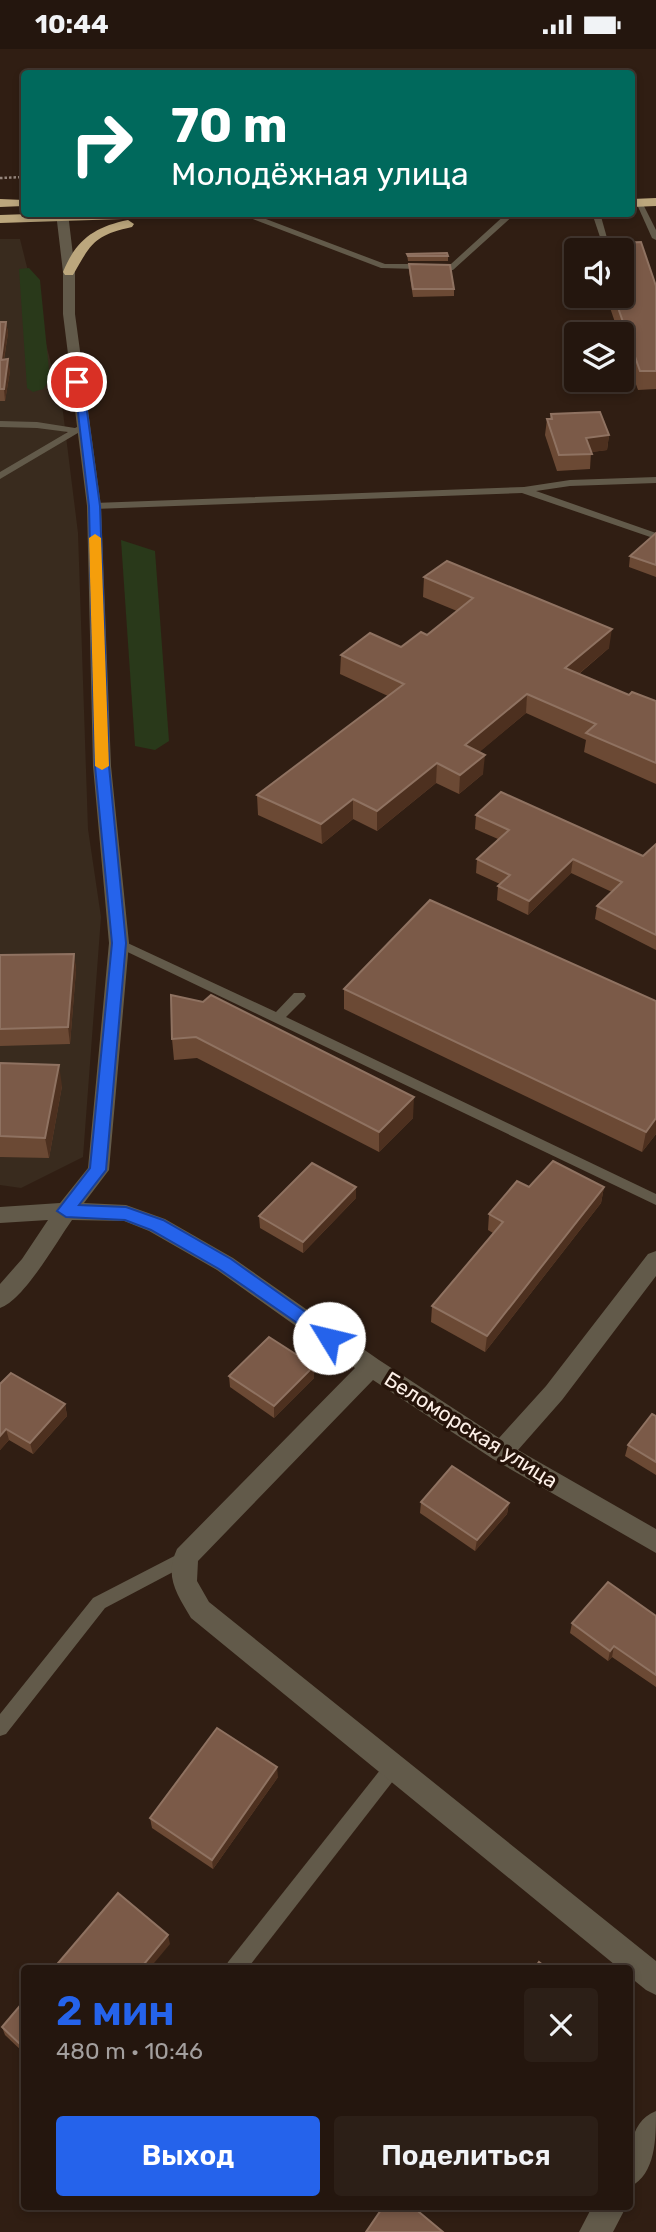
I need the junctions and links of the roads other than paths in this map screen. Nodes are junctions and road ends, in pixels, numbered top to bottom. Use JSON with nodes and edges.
{"nodes":[{"id":1,"x":656,"y":202,"type":"edge"},
{"id":2,"x":0,"y":203,"type":"edge"},
{"id":3,"x":21,"y":203,"type":"edge"},
{"id":4,"x":635,"y":203,"type":"edge"},
{"id":5,"x":41,"y":217,"type":"edge"},
{"id":6,"x":62,"y":217,"type":"edge"},
{"id":7,"x":169,"y":217,"type":"edge"},
{"id":8,"x":251,"y":217,"type":"edge"},
{"id":9,"x":508,"y":217,"type":"edge"},
{"id":10,"x":597,"y":217,"type":"edge"},
{"id":11,"x":0,"y":219,"type":"edge"},
{"id":12,"x":604,"y":238,"type":"edge"},
{"id":13,"x":656,"y":238,"type":"edge"},
{"id":14,"x":69,"y":272,"type":"junction"},
{"id":15,"x":0,"y":424,"type":"edge"},
{"id":16,"x":79,"y":428,"type":"junction"},
{"id":17,"x":0,"y":476,"type":"edge"},
{"id":18,"x":656,"y":480,"type":"edge"},
{"id":19,"x":523,"y":490,"type":"junction"},
{"id":20,"x":94,"y":506,"type":"junction"},
{"id":21,"x":656,"y":535,"type":"edge"},
{"id":22,"x":119,"y":943,"type":"junction"},
{"id":23,"x":299,"y":996,"type":"dead end"},
{"id":24,"x":277,"y":1019,"type":"junction"},
{"id":25,"x":656,"y":1200,"type":"edge"},
{"id":26,"x":66,"y":1211,"type":"junction"},
{"id":27,"x":0,"y":1215,"type":"edge"},
{"id":28,"x":656,"y":1260,"type":"edge"},
{"id":29,"x":0,"y":1299,"type":"edge"},
{"id":30,"x":371,"y":1367,"type":"junction"},
{"id":31,"x":501,"y":1452,"type":"junction"},
{"id":32,"x":656,"y":1542,"type":"edge"},
{"id":33,"x":186,"y":1557,"type":"junction"},
{"id":34,"x":0,"y":1728,"type":"edge"},
{"id":35,"x":394,"y":1766,"type":"junction"},
{"id":36,"x":238,"y":1965,"type":"edge"},
{"id":37,"x":656,"y":1980,"type":"edge"},
{"id":38,"x":656,"y":2126,"type":"edge"},
{"id":39,"x":633,"y":2166,"type":"edge"},
{"id":40,"x":608,"y":2210,"type":"edge"},
{"id":41,"x":595,"y":2232,"type":"edge"}],
"edges":[{"from":1,"to":4,"type":"highway"},
{"from":2,"to":3,"type":"highway"},
{"from":4,"to":13,"type":"lane"},
{"from":5,"to":11,"type":"highway"},
{"from":6,"to":14,"type":"street"},
{"from":7,"to":14,"type":"highway"},
{"from":8,"to":9,"type":"lane"},
{"from":10,"to":12,"type":"lane"},
{"from":14,"to":16,"type":"street"},
{"from":15,"to":16,"type":"lane"},
{"from":16,"to":17,"type":"lane"},
{"from":16,"to":20,"type":"street"},
{"from":18,"to":19,"type":"lane"},
{"from":19,"to":20,"type":"lane"},
{"from":19,"to":21,"type":"lane"},
{"from":20,"to":22,"type":"street"},
{"from":22,"to":24,"type":"lane"},
{"from":22,"to":26,"type":"street"},
{"from":23,"to":24,"type":"lane"},
{"from":24,"to":25,"type":"lane"},
{"from":26,"to":27,"type":"street","name":"Беломорская улица"},
{"from":26,"to":29,"type":"street"},
{"from":26,"to":30,"type":"street","name":"Беломорская улица"},
{"from":28,"to":31,"type":"street"},
{"from":30,"to":31,"type":"street","name":"Беломорская улица"},
{"from":30,"to":33,"type":"street"},
{"from":31,"to":32,"type":"street","name":"Беломорская улица"},
{"from":33,"to":34,"type":"lane"},
{"from":33,"to":35,"type":"street"},
{"from":35,"to":36,"type":"lane"},
{"from":35,"to":37,"type":"street"},
{"from":38,"to":39,"type":"street"},
{"from":40,"to":41,"type":"street"}]}
